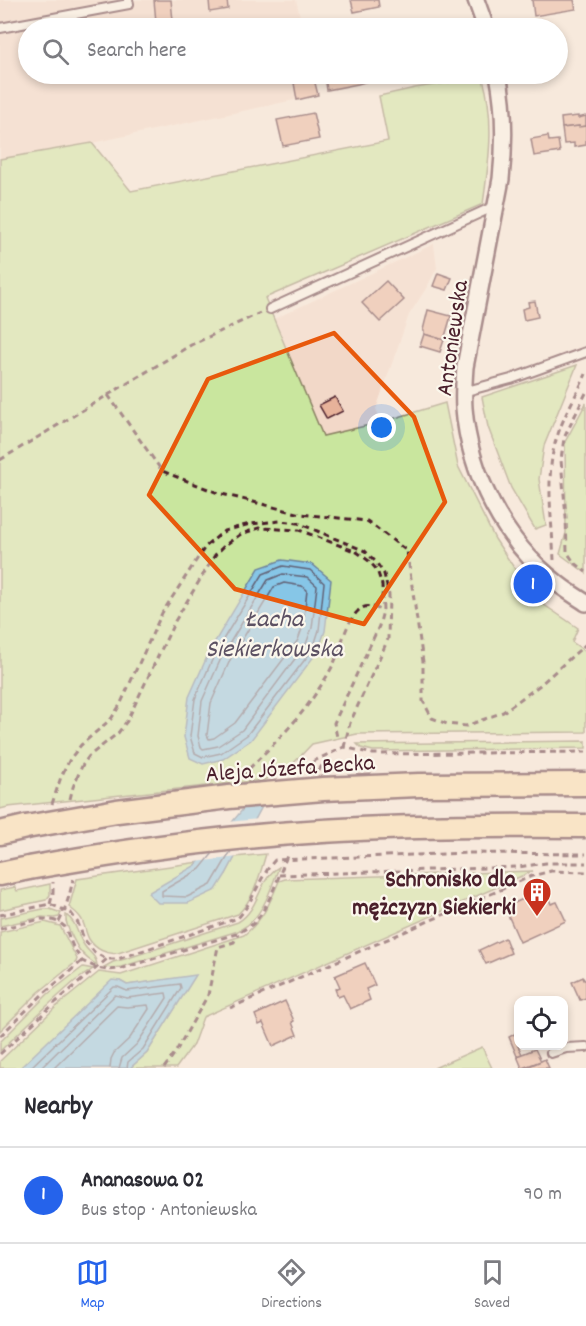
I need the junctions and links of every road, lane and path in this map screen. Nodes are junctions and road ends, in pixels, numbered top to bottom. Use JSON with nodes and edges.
{"nodes":[{"id":1,"x":128,"y":0,"type":"edge"},
{"id":2,"x":476,"y":0,"type":"edge"},
{"id":3,"x":54,"y":18,"type":"edge"},
{"id":4,"x":482,"y":18,"type":"edge"},
{"id":5,"x":18,"y":25,"type":"edge"},
{"id":6,"x":0,"y":28,"type":"edge"},
{"id":7,"x":500,"y":84,"type":"edge"},
{"id":8,"x":495,"y":206,"type":"junction"},
{"id":9,"x":270,"y":309,"type":"joint"},
{"id":10,"x":586,"y":352,"type":"edge"},
{"id":11,"x":586,"y":374,"type":"edge"},
{"id":12,"x":463,"y":392,"type":"junction"},
{"id":13,"x":586,"y":393,"type":"edge"},
{"id":14,"x":108,"y":395,"type":"junction"},
{"id":15,"x":0,"y":460,"type":"edge"},
{"id":16,"x":555,"y":564,"type":"dead end"},
{"id":17,"x":586,"y":572,"type":"edge"},
{"id":18,"x":586,"y":603,"type":"edge"},
{"id":19,"x":383,"y":611,"type":"junction"},
{"id":20,"x":586,"y":644,"type":"edge"},
{"id":21,"x":337,"y":737,"type":"dead end"},
{"id":22,"x":344,"y":747,"type":"junction"},
{"id":23,"x":586,"y":752,"type":"edge"},
{"id":24,"x":321,"y":757,"type":"dead end"},
{"id":25,"x":235,"y":783,"type":"dead end"},
{"id":26,"x":586,"y":784,"type":"edge"},
{"id":27,"x":52,"y":805,"type":"dead end"},
{"id":28,"x":67,"y":809,"type":"dead end"},
{"id":29,"x":586,"y":826,"type":"edge"},
{"id":30,"x":0,"y":833,"type":"edge"},
{"id":31,"x":586,"y":855,"type":"edge"},
{"id":32,"x":586,"y":863,"type":"edge"},
{"id":33,"x":75,"y":872,"type":"dead end"},
{"id":34,"x":586,"y":872,"type":"edge"},
{"id":35,"x":0,"y":874,"type":"edge"},
{"id":36,"x":53,"y":880,"type":"dead end"},
{"id":37,"x":50,"y":904,"type":"junction"},
{"id":38,"x":65,"y":909,"type":"junction"},
{"id":39,"x":0,"y":915,"type":"edge"},
{"id":40,"x":59,"y":922,"type":"junction"},
{"id":41,"x":0,"y":929,"type":"edge"},
{"id":42,"x":239,"y":933,"type":"junction"},
{"id":43,"x":107,"y":959,"type":"junction"},
{"id":44,"x":82,"y":961,"type":"junction"},
{"id":45,"x":98,"y":968,"type":"junction"},
{"id":46,"x":230,"y":1008,"type":"dead end"},
{"id":47,"x":0,"y":1036,"type":"edge"},
{"id":48,"x":586,"y":1047,"type":"edge"},
{"id":49,"x":552,"y":1053,"type":"dead end"},
{"id":50,"x":0,"y":1054,"type":"edge"},
{"id":51,"x":164,"y":1068,"type":"edge"}],
"edges":[{"from":1,"to":3,"type":"lane"},
{"from":2,"to":4,"type":"street"},
{"from":5,"to":6,"type":"lane"},
{"from":7,"to":8,"type":"street","name":"Antoniewska"},
{"from":8,"to":9,"type":"lane"},
{"from":8,"to":12,"type":"street","name":"Antoniewska"},
{"from":9,"to":14,"type":"path"},
{"from":10,"to":12,"type":"lane"},
{"from":11,"to":16,"type":"path"},
{"from":12,"to":18,"type":"street","name":"Antoniewska"},
{"from":13,"to":17,"type":"path"},
{"from":14,"to":15,"type":"path"},
{"from":14,"to":20,"type":"path"},
{"from":19,"to":21,"type":"path"},
{"from":19,"to":25,"type":"path"},
{"from":19,"to":28,"type":"path"},
{"from":22,"to":23,"type":"path"},
{"from":22,"to":24,"type":"path"},
{"from":22,"to":27,"type":"path"},
{"from":26,"to":30,"type":"main road","name":"Aleja Józefa Becka","bridge":true},
{"from":29,"to":35,"type":"main road","bridge":true},
{"from":31,"to":43,"type":"path"},
{"from":32,"to":42,"type":"path"},
{"from":33,"to":38,"type":"path"},
{"from":34,"to":46,"type":"path"},
{"from":36,"to":37,"type":"path"},
{"from":37,"to":38,"type":"path"},
{"from":37,"to":39,"type":"path"},
{"from":38,"to":40,"type":"path"},
{"from":38,"to":43,"type":"path"},
{"from":40,"to":41,"type":"path"},
{"from":40,"to":44,"type":"path"},
{"from":42,"to":45,"type":"path"},
{"from":42,"to":51,"type":"path"},
{"from":43,"to":45,"type":"path"},
{"from":44,"to":45,"type":"path"},
{"from":44,"to":47,"type":"path"},
{"from":45,"to":50,"type":"path"},
{"from":48,"to":49,"type":"lane"}]}
